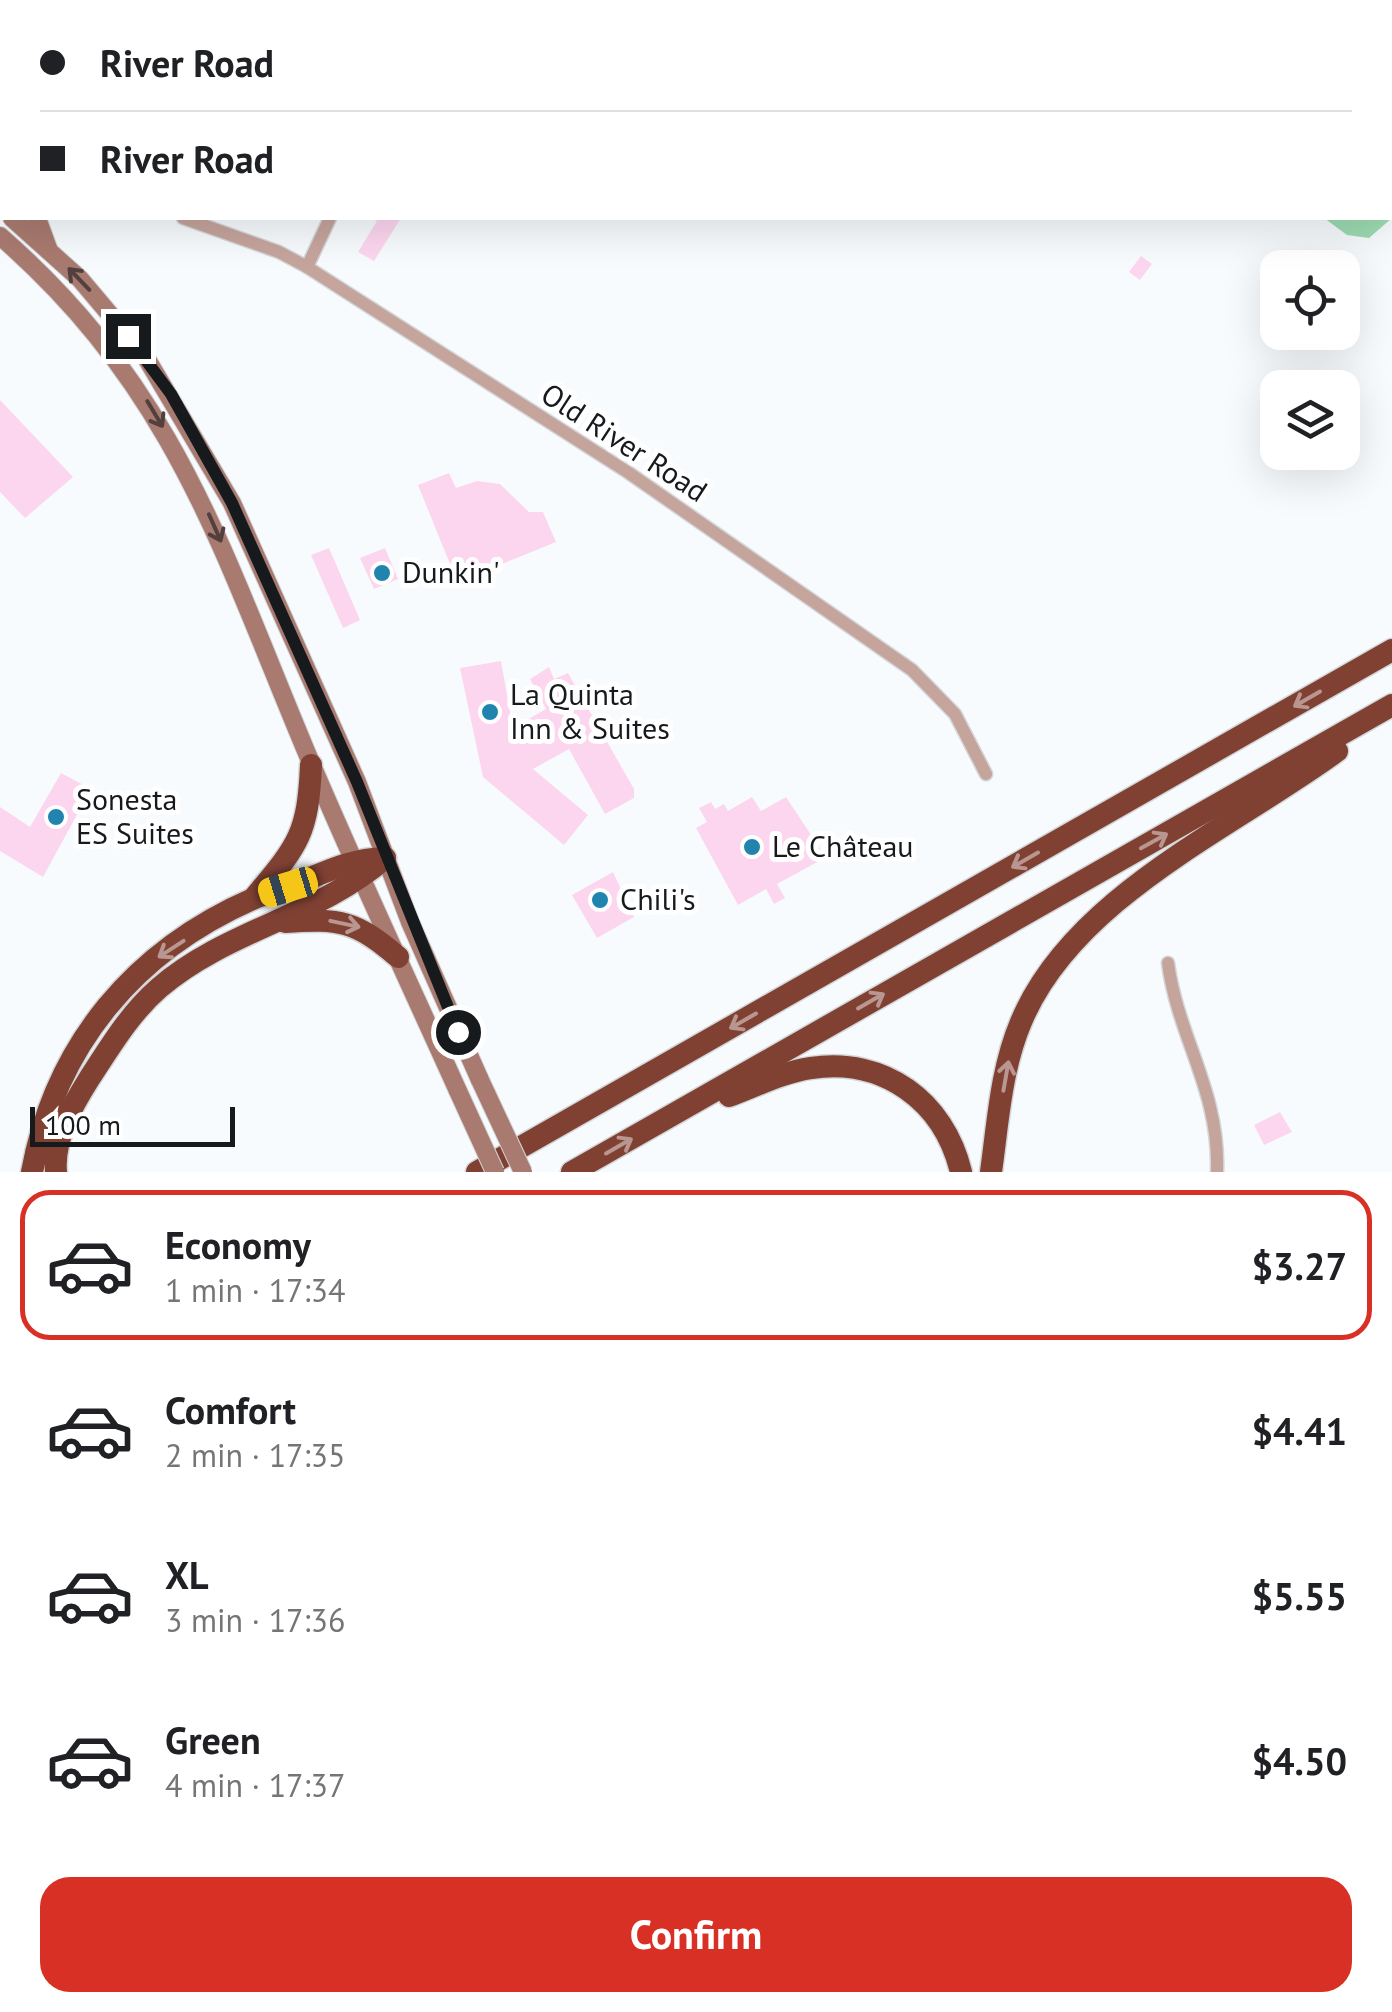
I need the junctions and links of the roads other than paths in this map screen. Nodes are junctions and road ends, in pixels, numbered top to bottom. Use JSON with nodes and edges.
{"nodes":[{"id":1,"x":14,"y":220,"type":"edge"},
{"id":2,"x":38,"y":220,"type":"edge"},
{"id":3,"x":189,"y":220,"type":"edge"},
{"id":4,"x":329,"y":220,"type":"edge"},
{"id":5,"x":0,"y":236,"type":"edge"},
{"id":6,"x":48,"y":248,"type":"junction"},
{"id":7,"x":0,"y":250,"type":"edge"},
{"id":8,"x":27,"y":260,"type":"junction"},
{"id":9,"x":307,"y":267,"type":"junction"},
{"id":10,"x":1392,"y":650,"type":"edge"},
{"id":11,"x":1392,"y":708,"type":"edge"},
{"id":12,"x":311,"y":765,"type":"junction"},
{"id":13,"x":986,"y":774,"type":"dead end"},
{"id":14,"x":385,"y":858,"type":"junction"},
{"id":15,"x":358,"y":868,"type":"junction"},
{"id":16,"x":254,"y":898,"type":"junction"},
{"id":17,"x":282,"y":922,"type":"junction"},
{"id":18,"x":398,"y":957,"type":"junction"},
{"id":19,"x":1168,"y":963,"type":"dead end"},
{"id":20,"x":665,"y":1120,"type":"junction"},
{"id":21,"x":32,"y":1172,"type":"edge"},
{"id":22,"x":56,"y":1172,"type":"edge"},
{"id":23,"x":477,"y":1172,"type":"edge"},
{"id":24,"x":495,"y":1172,"type":"edge"},
{"id":25,"x":522,"y":1172,"type":"edge"},
{"id":26,"x":572,"y":1172,"type":"edge"},
{"id":27,"x":960,"y":1172,"type":"edge"},
{"id":28,"x":992,"y":1172,"type":"edge"},
{"id":29,"x":1217,"y":1172,"type":"edge"}],
"edges":[{"from":1,"to":6,"type":"main road"},
{"from":2,"to":6,"type":"main road"},
{"from":3,"to":9,"type":"street","name":"Old River Road"},
{"from":4,"to":9,"type":"street"},
{"from":5,"to":8,"type":"main road"},
{"from":14,"to":6,"type":"main road","one_way":true},
{"from":7,"to":8,"type":"main road"},
{"from":8,"to":12,"type":"main road","one_way":true},
{"from":9,"to":13,"type":"street","name":"Old River Road"},
{"from":10,"to":23,"type":"highway","one_way":true},
{"from":20,"to":11,"type":"highway","one_way":true},
{"from":28,"to":11,"type":"highway","one_way":true},
{"from":12,"to":15,"type":"main road"},
{"from":12,"to":16,"type":"highway"},
{"from":14,"to":15,"type":"highway"},
{"from":14,"to":25,"type":"main road","bridge":true},
{"from":15,"to":16,"type":"highway"},
{"from":15,"to":17,"type":"highway"},
{"from":15,"to":18,"type":"main road"},
{"from":16,"to":21,"type":"highway","one_way":true},
{"from":17,"to":18,"type":"highway","one_way":true},
{"from":17,"to":22,"type":"highway"},
{"from":18,"to":24,"type":"main road","bridge":true},
{"from":19,"to":29,"type":"street"},
{"from":26,"to":20,"type":"highway","one_way":true},
{"from":20,"to":27,"type":"highway"}]}
